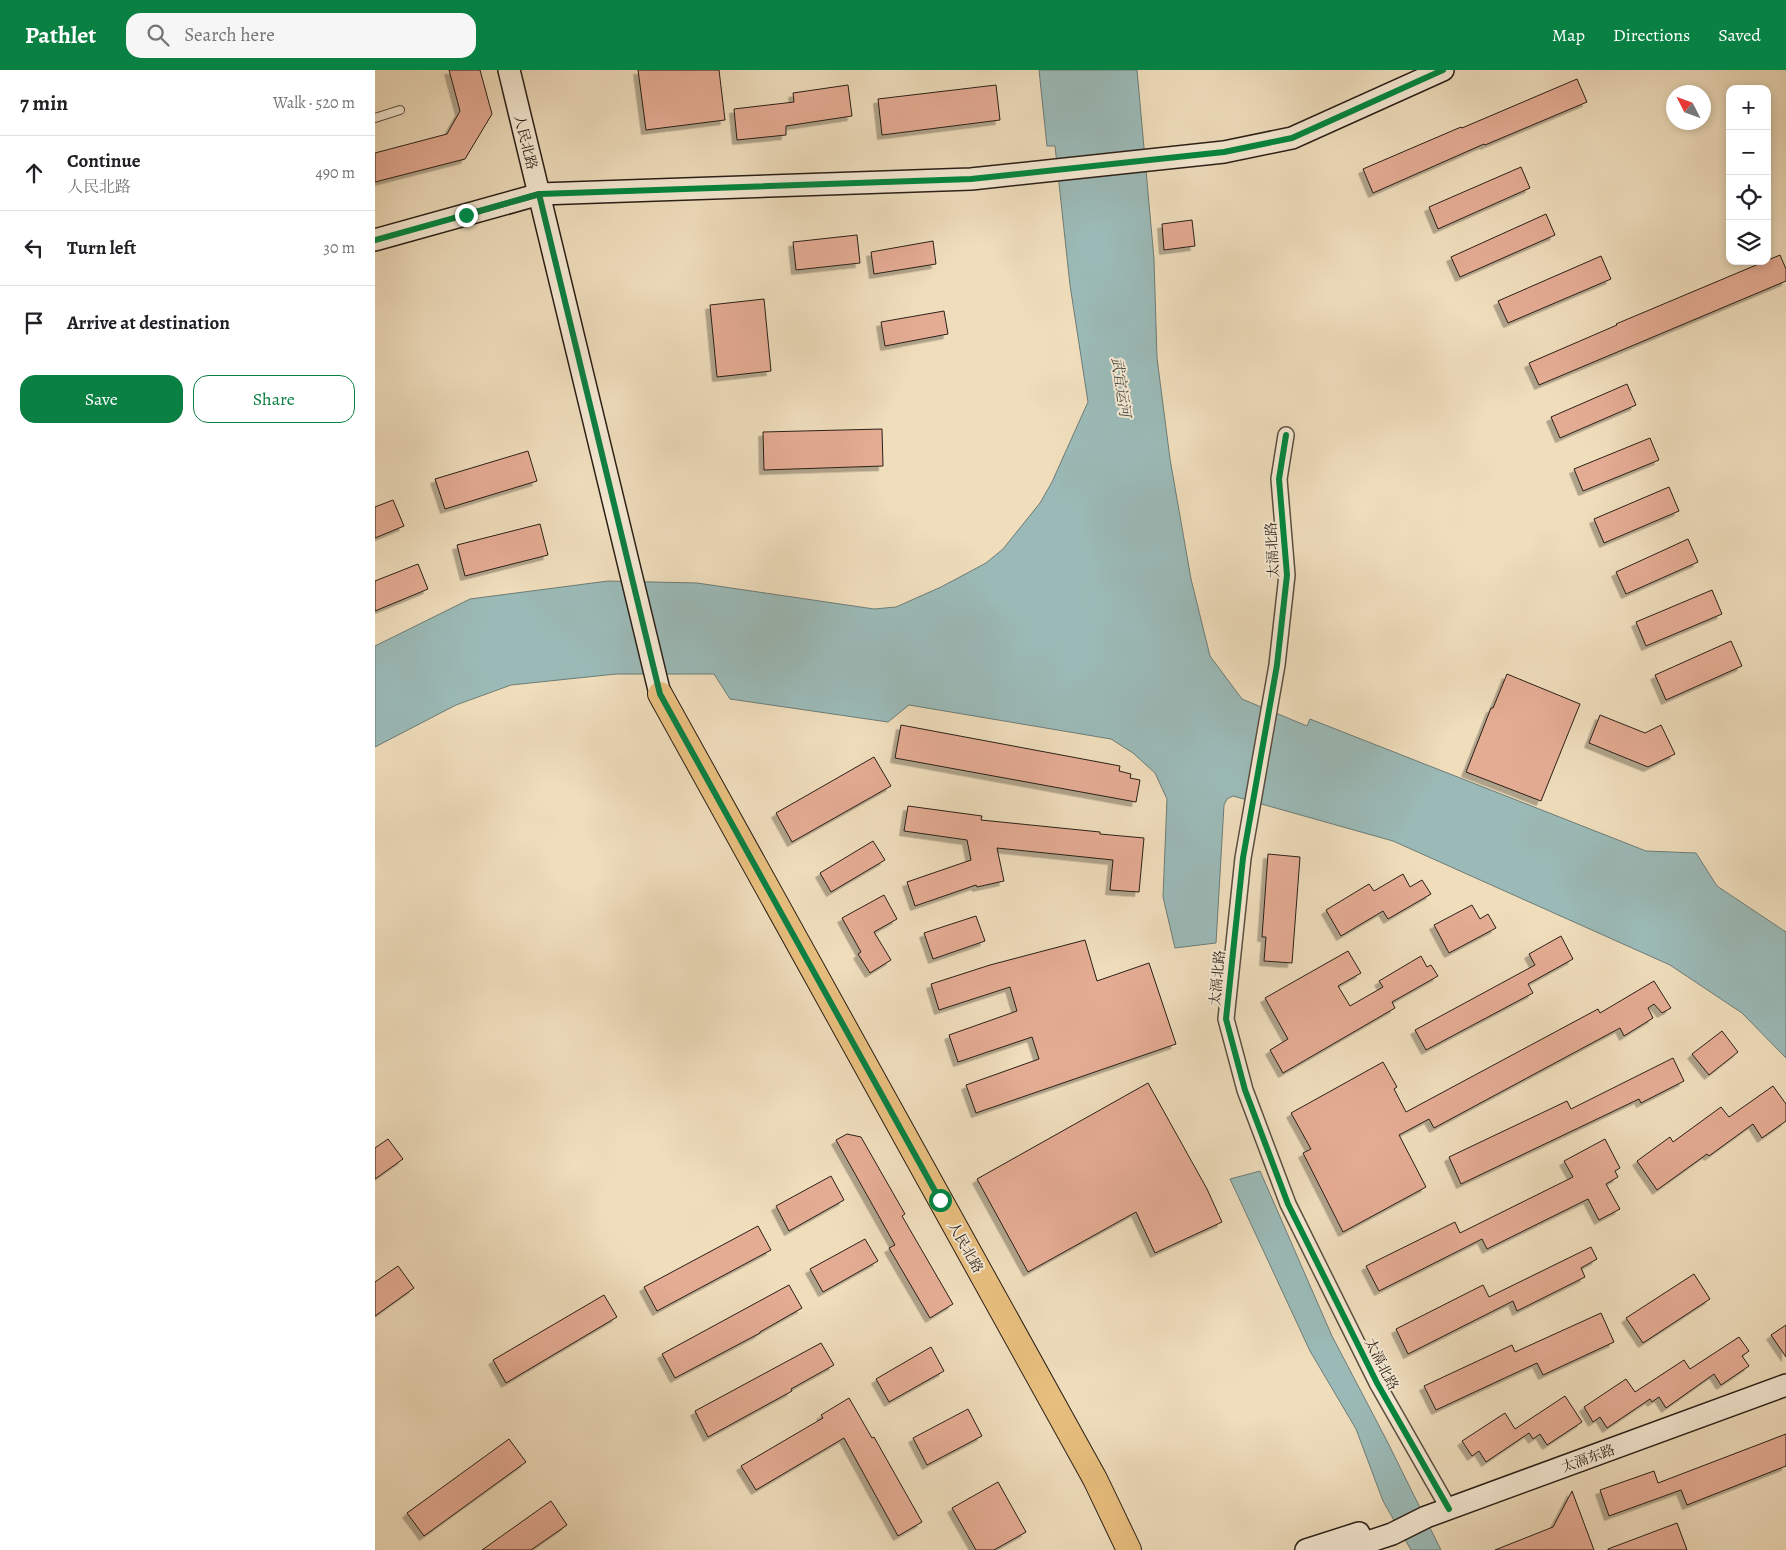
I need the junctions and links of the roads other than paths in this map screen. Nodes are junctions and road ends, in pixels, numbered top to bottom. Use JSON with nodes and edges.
{"nodes":[{"id":1,"x":509,"y":70,"type":"edge"},
{"id":2,"x":1443,"y":70,"type":"edge"},
{"id":3,"x":400,"y":110,"type":"dead end"},
{"id":4,"x":375,"y":118,"type":"edge"},
{"id":5,"x":539,"y":194,"type":"junction"},
{"id":6,"x":375,"y":240,"type":"edge"},
{"id":7,"x":1286,"y":435,"type":"dead end"},
{"id":8,"x":660,"y":694,"type":"joint"},
{"id":9,"x":1786,"y":1385,"type":"edge"},
{"id":10,"x":1441,"y":1512,"type":"junction"},
{"id":11,"x":1391,"y":1534,"type":"junction"},
{"id":12,"x":1129,"y":1550,"type":"edge"},
{"id":13,"x":1306,"y":1550,"type":"edge"},
{"id":14,"x":1343,"y":1550,"type":"edge"}],
"edges":[{"from":1,"to":5,"type":"main road","name":"人民北路"},
{"from":2,"to":5,"type":"main road"},
{"from":3,"to":4,"type":"lane"},
{"from":5,"to":6,"type":"main road"},
{"from":5,"to":8,"type":"main road","name":"人民北路"},
{"from":7,"to":10,"type":"street","name":"太滆北路"},
{"from":8,"to":12,"type":"main road","name":"人民北路"},
{"from":9,"to":10,"type":"main road","name":"太滆东路"},
{"from":10,"to":11,"type":"main road","name":"太滆东路"},
{"from":11,"to":13,"type":"main road"},
{"from":11,"to":14,"type":"main road","name":"太滆东路"}]}
